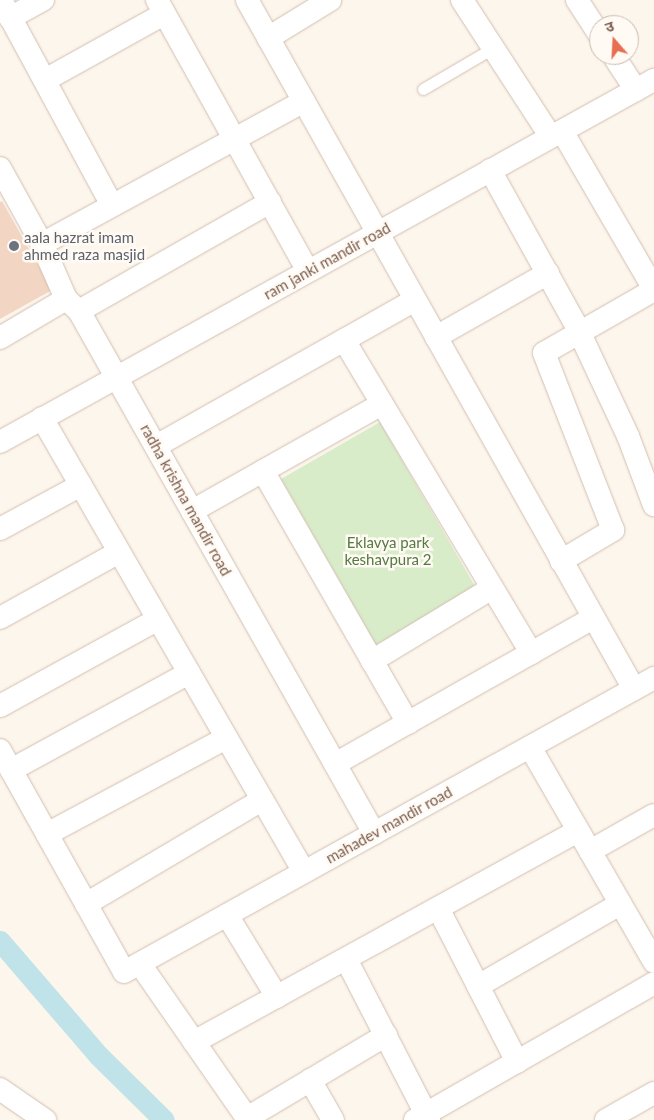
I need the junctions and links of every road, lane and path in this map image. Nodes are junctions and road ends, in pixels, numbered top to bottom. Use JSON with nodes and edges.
{"nodes":[{"id":1,"x":43,"y":0,"type":"edge"},
{"id":2,"x":247,"y":0,"type":"edge"},
{"id":3,"x":330,"y":0,"type":"edge"},
{"id":4,"x":462,"y":0,"type":"edge"},
{"id":5,"x":577,"y":0,"type":"edge"},
{"id":6,"x":160,"y":7,"type":"edge"},
{"id":7,"x":6,"y":9,"type":"edge"},
{"id":8,"x":589,"y":19,"type":"edge"},
{"id":9,"x":268,"y":38,"type":"junction"},
{"id":10,"x":493,"y":48,"type":"junction"},
{"id":11,"x":624,"y":65,"type":"edge"},
{"id":12,"x":45,"y":80,"type":"junction"},
{"id":13,"x":645,"y":85,"type":"edge"},
{"id":14,"x":423,"y":89,"type":"dead end"},
{"id":15,"x":304,"y":101,"type":"junction"},
{"id":16,"x":556,"y":134,"type":"junction"},
{"id":17,"x":234,"y":139,"type":"junction"},
{"id":18,"x":0,"y":168,"type":"edge"},
{"id":19,"x":490,"y":170,"type":"junction"},
{"id":20,"x":270,"y":202,"type":"junction"},
{"id":21,"x":112,"y":205,"type":"junction"},
{"id":22,"x":377,"y":233,"type":"junction"},
{"id":23,"x":42,"y":244,"type":"junction"},
{"id":24,"x":308,"y":271,"type":"junction"},
{"id":25,"x":548,"y":273,"type":"junction"},
{"id":26,"x":654,"y":289,"type":"edge"},
{"id":27,"x":415,"y":300,"type":"junction"},
{"id":28,"x":72,"y":305,"type":"junction"},
{"id":29,"x":580,"y":332,"type":"junction"},
{"id":30,"x":436,"y":337,"type":"junction"},
{"id":31,"x":0,"y":338,"type":"edge"},
{"id":32,"x":344,"y":340,"type":"junction"},
{"id":33,"x":116,"y":377,"type":"junction"},
{"id":34,"x":382,"y":404,"type":"junction"},
{"id":35,"x":42,"y":418,"type":"junction"},
{"id":36,"x":0,"y":442,"type":"edge"},
{"id":37,"x":156,"y":446,"type":"junction"},
{"id":38,"x":264,"y":471,"type":"junction"},
{"id":39,"x":81,"y":485,"type":"junction"},
{"id":40,"x":654,"y":505,"type":"edge"},
{"id":41,"x":192,"y":511,"type":"junction"},
{"id":42,"x":0,"y":528,"type":"edge"},
{"id":43,"x":119,"y":552,"type":"junction"},
{"id":44,"x":561,"y":560,"type":"junction"},
{"id":45,"x":492,"y":588,"type":"junction"},
{"id":46,"x":0,"y":618,"type":"edge"},
{"id":47,"x":593,"y":618,"type":"junction"},
{"id":48,"x":158,"y":620,"type":"junction"},
{"id":49,"x":531,"y":653,"type":"junction"},
{"id":50,"x":372,"y":661,"type":"junction"},
{"id":51,"x":189,"y":673,"type":"junction"},
{"id":52,"x":654,"y":678,"type":"edge"},
{"id":53,"x":634,"y":689,"type":"junction"},
{"id":54,"x":0,"y":706,"type":"edge"},
{"id":55,"x":408,"y":723,"type":"junction"},
{"id":56,"x":226,"y":738,"type":"junction"},
{"id":57,"x":530,"y":747,"type":"junction"},
{"id":58,"x":0,"y":750,"type":"edge"},
{"id":59,"x":335,"y":764,"type":"junction"},
{"id":60,"x":11,"y":770,"type":"junction"},
{"id":61,"x":262,"y":800,"type":"junction"},
{"id":62,"x":654,"y":815,"type":"edge"},
{"id":63,"x":578,"y":830,"type":"junction"},
{"id":64,"x":374,"y":833,"type":"junction"},
{"id":65,"x":47,"y":834,"type":"junction"},
{"id":66,"x":590,"y":851,"type":"junction"},
{"id":67,"x":304,"y":872,"type":"junction"},
{"id":68,"x":86,"y":904,"type":"junction"},
{"id":69,"x":620,"y":904,"type":"junction"},
{"id":70,"x":438,"y":908,"type":"junction"},
{"id":71,"x":227,"y":915,"type":"junction"},
{"id":72,"x":346,"y":958,"type":"junction"},
{"id":73,"x":654,"y":962,"type":"edge"},
{"id":74,"x":132,"y":968,"type":"junction"},
{"id":75,"x":654,"y":983,"type":"edge"},
{"id":76,"x":478,"y":986,"type":"junction"},
{"id":77,"x":277,"y":997,"type":"junction"},
{"id":78,"x":386,"y":1035,"type":"junction"},
{"id":79,"x":194,"y":1042,"type":"junction"},
{"id":80,"x":517,"y":1062,"type":"junction"},
{"id":81,"x":310,"y":1080,"type":"junction"},
{"id":82,"x":0,"y":1089,"type":"edge"},
{"id":83,"x":654,"y":1093,"type":"edge"},
{"id":84,"x":423,"y":1118,"type":"edge"},
{"id":85,"x":45,"y":1120,"type":"edge"},
{"id":86,"x":333,"y":1120,"type":"edge"},
{"id":87,"x":606,"y":1120,"type":"edge"}],
"edges":[{"from":1,"to":7,"type":"street"},
{"from":2,"to":9,"type":"street"},
{"from":3,"to":9,"type":"street"},
{"from":4,"to":10,"type":"street"},
{"from":5,"to":8,"type":"street"},
{"from":6,"to":12,"type":"street"},
{"from":6,"to":17,"type":"street"},
{"from":7,"to":12,"type":"street"},
{"from":9,"to":15,"type":"street"},
{"from":10,"to":14,"type":"lane"},
{"from":10,"to":16,"type":"street"},
{"from":11,"to":13,"type":"street"},
{"from":12,"to":21,"type":"street"},
{"from":13,"to":16,"type":"street","name":"ram janki mandir road"},
{"from":15,"to":17,"type":"street"},
{"from":15,"to":22,"type":"street"},
{"from":16,"to":19,"type":"street","name":"ram janki mandir road"},
{"from":16,"to":26,"type":"street"},
{"from":17,"to":20,"type":"street"},
{"from":17,"to":21,"type":"street"},
{"from":18,"to":23,"type":"street","name":"radha krishna mandir road"},
{"from":19,"to":22,"type":"street","name":"ram janki mandir road"},
{"from":19,"to":25,"type":"street"},
{"from":20,"to":24,"type":"street"},
{"from":20,"to":28,"type":"street"},
{"from":21,"to":23,"type":"street"},
{"from":22,"to":24,"type":"street","name":"ram janki mandir road"},
{"from":22,"to":27,"type":"street"},
{"from":23,"to":28,"type":"street","name":"radha krishna mandir road"},
{"from":24,"to":33,"type":"street","name":"ram janki mandir road"},
{"from":25,"to":29,"type":"street"},
{"from":25,"to":30,"type":"street"},
{"from":26,"to":29,"type":"street"},
{"from":27,"to":30,"type":"street"},
{"from":27,"to":32,"type":"street"},
{"from":28,"to":31,"type":"street"},
{"from":28,"to":33,"type":"street","name":"radha krishna mandir road"},
{"from":29,"to":40,"type":"street"},
{"from":29,"to":44,"type":"street"},
{"from":30,"to":44,"type":"street"},
{"from":32,"to":34,"type":"street"},
{"from":32,"to":37,"type":"street"},
{"from":33,"to":35,"type":"street","name":"ram janki mandir road"},
{"from":33,"to":37,"type":"street","name":"radha krishna mandir road"},
{"from":34,"to":38,"type":"street"},
{"from":34,"to":45,"type":"street"},
{"from":35,"to":36,"type":"street","name":"ram janki mandir road"},
{"from":35,"to":39,"type":"street"},
{"from":37,"to":41,"type":"street","name":"radha krishna mandir road"},
{"from":38,"to":41,"type":"street"},
{"from":38,"to":50,"type":"street"},
{"from":39,"to":42,"type":"street"},
{"from":39,"to":43,"type":"street"},
{"from":41,"to":59,"type":"street","name":"radha krishna mandir road"},
{"from":43,"to":46,"type":"street"},
{"from":43,"to":48,"type":"street"},
{"from":44,"to":47,"type":"street"},
{"from":45,"to":49,"type":"street"},
{"from":45,"to":50,"type":"street"},
{"from":47,"to":49,"type":"street"},
{"from":47,"to":53,"type":"street"},
{"from":48,"to":51,"type":"street"},
{"from":48,"to":54,"type":"street"},
{"from":49,"to":55,"type":"street"},
{"from":50,"to":55,"type":"street"},
{"from":51,"to":56,"type":"street"},
{"from":51,"to":60,"type":"street"},
{"from":52,"to":53,"type":"street","name":"mahadev mandir road"},
{"from":53,"to":57,"type":"street","name":"mahadev mandir road"},
{"from":55,"to":59,"type":"street"},
{"from":56,"to":61,"type":"street"},
{"from":56,"to":65,"type":"street"},
{"from":57,"to":63,"type":"street"},
{"from":57,"to":64,"type":"street","name":"mahadev mandir road"},
{"from":58,"to":60,"type":"street"},
{"from":59,"to":64,"type":"street","name":"radha krishna mandir road"},
{"from":60,"to":65,"type":"street"},
{"from":61,"to":67,"type":"street"},
{"from":61,"to":68,"type":"street"},
{"from":62,"to":66,"type":"street"},
{"from":63,"to":66,"type":"street"},
{"from":63,"to":70,"type":"street"},
{"from":64,"to":67,"type":"street","name":"mahadev mandir road"},
{"from":65,"to":68,"type":"street"},
{"from":66,"to":69,"type":"street"},
{"from":67,"to":71,"type":"street","name":"mahadev mandir road"},
{"from":68,"to":74,"type":"street"},
{"from":69,"to":73,"type":"street"},
{"from":69,"to":76,"type":"street"},
{"from":70,"to":72,"type":"street"},
{"from":70,"to":76,"type":"street"},
{"from":71,"to":74,"type":"street","name":"mahadev mandir road"},
{"from":71,"to":77,"type":"street"},
{"from":72,"to":77,"type":"street"},
{"from":72,"to":78,"type":"street"},
{"from":74,"to":79,"type":"street"},
{"from":75,"to":80,"type":"street"},
{"from":76,"to":80,"type":"street"},
{"from":77,"to":79,"type":"street"},
{"from":78,"to":81,"type":"street"},
{"from":78,"to":84,"type":"street"},
{"from":79,"to":81,"type":"street"},
{"from":80,"to":84,"type":"street"},
{"from":81,"to":86,"type":"street"},
{"from":82,"to":85,"type":"street"},
{"from":83,"to":87,"type":"street"}]}
